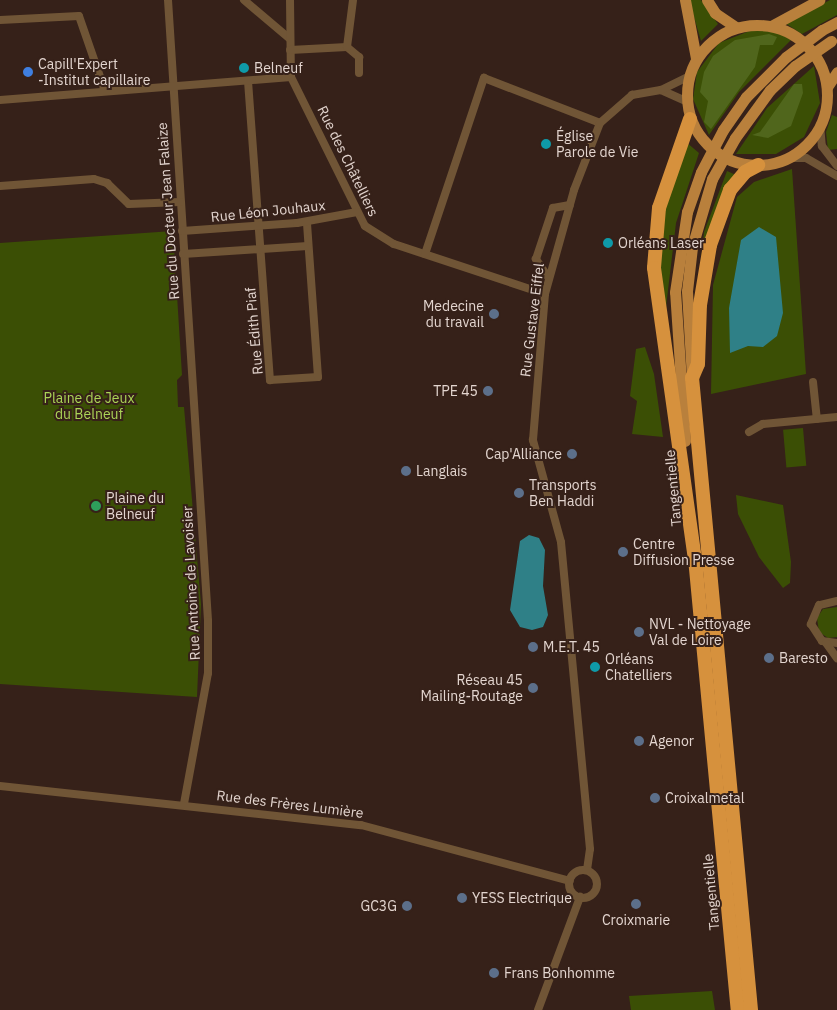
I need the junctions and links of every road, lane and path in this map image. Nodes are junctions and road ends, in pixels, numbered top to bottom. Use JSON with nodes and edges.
{"nodes":[{"id":1,"x":168,"y":0,"type":"edge"},
{"id":2,"x":244,"y":0,"type":"edge"},
{"id":3,"x":290,"y":0,"type":"edge"},
{"id":4,"x":353,"y":0,"type":"edge"},
{"id":5,"x":685,"y":0,"type":"edge"},
{"id":6,"x":707,"y":0,"type":"edge"},
{"id":7,"x":819,"y":0,"type":"edge"},
{"id":8,"x":0,"y":20,"type":"edge"},
{"id":9,"x":837,"y":22,"type":"edge"},
{"id":10,"x":771,"y":26,"type":"junction"},
{"id":11,"x":736,"y":27,"type":"junction"},
{"id":12,"x":834,"y":39,"type":"edge"},
{"id":13,"x":290,"y":40,"type":"junction"},
{"id":14,"x":347,"y":47,"type":"junction"},
{"id":15,"x":290,"y":50,"type":"junction"},
{"id":16,"x":696,"y":58,"type":"junction"},
{"id":17,"x":837,"y":72,"type":"edge"},
{"id":18,"x":359,"y":73,"type":"dead end"},
{"id":19,"x":292,"y":77,"type":"junction"},
{"id":20,"x":688,"y":77,"type":"junction"},
{"id":21,"x":248,"y":81,"type":"junction"},
{"id":22,"x":172,"y":87,"type":"junction"},
{"id":23,"x":827,"y":87,"type":"junction"},
{"id":24,"x":661,"y":90,"type":"junction"},
{"id":25,"x":105,"y":91,"type":"junction"},
{"id":26,"x":0,"y":100,"type":"edge"},
{"id":27,"x":686,"y":100,"type":"junction"},
{"id":28,"x":690,"y":118,"type":"junction"},
{"id":29,"x":600,"y":123,"type":"junction"},
{"id":30,"x":820,"y":125,"type":"junction"},
{"id":31,"x":788,"y":158,"type":"junction"},
{"id":32,"x":758,"y":165,"type":"junction"},
{"id":33,"x":837,"y":166,"type":"edge"},
{"id":34,"x":837,"y":176,"type":"edge"},
{"id":35,"x":0,"y":186,"type":"edge"},
{"id":36,"x":180,"y":202,"type":"junction"},
{"id":37,"x":570,"y":205,"type":"junction"},
{"id":38,"x":357,"y":212,"type":"junction"},
{"id":39,"x":307,"y":222,"type":"junction"},
{"id":40,"x":258,"y":226,"type":"junction"},
{"id":41,"x":182,"y":231,"type":"junction"},
{"id":42,"x":308,"y":246,"type":"junction"},
{"id":43,"x":260,"y":249,"type":"junction"},
{"id":44,"x":183,"y":254,"type":"junction"},
{"id":45,"x":425,"y":254,"type":"junction"},
{"id":46,"x":548,"y":277,"type":"junction"},
{"id":47,"x":545,"y":294,"type":"junction"},
{"id":48,"x":692,"y":378,"type":"junction"},
{"id":49,"x":813,"y":382,"type":"dead end"},
{"id":50,"x":837,"y":417,"type":"edge"},
{"id":51,"x":817,"y":419,"type":"junction"},
{"id":52,"x":194,"y":420,"type":"joint"},
{"id":53,"x":749,"y":432,"type":"dead end"},
{"id":54,"x":695,"y":558,"type":"junction"},
{"id":55,"x":837,"y":601,"type":"edge"},
{"id":56,"x":826,"y":643,"type":"junction"},
{"id":57,"x":837,"y":643,"type":"edge"},
{"id":58,"x":837,"y":658,"type":"edge"},
{"id":59,"x":0,"y":786,"type":"edge"},
{"id":60,"x":184,"y":804,"type":"junction"},
{"id":61,"x":588,"y":870,"type":"junction"},
{"id":62,"x":570,"y":881,"type":"junction"},
{"id":63,"x":580,"y":897,"type":"junction"},
{"id":64,"x":538,"y":1010,"type":"edge"},
{"id":65,"x":738,"y":1010,"type":"edge"},
{"id":66,"x":751,"y":1010,"type":"edge"}],
"edges":[{"from":1,"to":22,"type":"street","name":"Rue du Docteur Jean Falaize"},
{"from":2,"to":13,"type":"street"},
{"from":3,"to":13,"type":"street","name":"Rue des Châtelliers"},
{"from":4,"to":14,"type":"street"},
{"from":5,"to":16,"type":"main road"},
{"from":6,"to":11,"type":"main road"},
{"from":7,"to":10,"type":"main road"},
{"from":8,"to":25,"type":"street"},
{"from":9,"to":54,"type":"main road","name":"Tangentielle","bridge":true},
{"from":10,"to":11,"type":"main road"},
{"from":10,"to":23,"type":"main road"},
{"from":11,"to":16,"type":"main road"},
{"from":12,"to":48,"type":"main road","name":"Tangentielle","bridge":true},
{"from":13,"to":15,"type":"street","name":"Rue des Châtelliers"},
{"from":14,"to":15,"type":"street"},
{"from":14,"to":18,"type":"street"},
{"from":15,"to":19,"type":"street","name":"Rue des Châtelliers"},
{"from":16,"to":20,"type":"main road"},
{"from":17,"to":23,"type":"main road"},
{"from":19,"to":21,"type":"street"},
{"from":19,"to":38,"type":"street","name":"Rue des Châtelliers"},
{"from":20,"to":24,"type":"street","name":"Rue Gustave Eiffel"},
{"from":20,"to":27,"type":"main road"},
{"from":21,"to":22,"type":"street"},
{"from":21,"to":40,"type":"street","name":"Rue Édith Piaf"},
{"from":22,"to":25,"type":"street"},
{"from":22,"to":36,"type":"street","name":"Rue du Docteur Jean Falaize"},
{"from":23,"to":30,"type":"main road"},
{"from":24,"to":27,"type":"street"},
{"from":24,"to":29,"type":"street","name":"Rue Gustave Eiffel"},
{"from":25,"to":26,"type":"street"},
{"from":27,"to":28,"type":"main road"},
{"from":28,"to":32,"type":"main road"},
{"from":28,"to":54,"type":"highway"},
{"from":29,"to":37,"type":"street","name":"Rue Gustave Eiffel"},
{"from":29,"to":45,"type":"street"},
{"from":30,"to":31,"type":"main road"},
{"from":30,"to":33,"type":"street"},
{"from":31,"to":32,"type":"main road"},
{"from":31,"to":34,"type":"street"},
{"from":32,"to":48,"type":"highway"},
{"from":35,"to":36,"type":"street"},
{"from":36,"to":41,"type":"street","name":"Rue du Docteur Jean Falaize"},
{"from":37,"to":46,"type":"street","name":"Rue Gustave Eiffel"},
{"from":37,"to":46,"type":"street"},
{"from":38,"to":39,"type":"street","name":"Rue Léon Jouhaux"},
{"from":38,"to":45,"type":"street","name":"Rue des Châtelliers"},
{"from":39,"to":40,"type":"street","name":"Rue Léon Jouhaux"},
{"from":39,"to":42,"type":"street","name":"Rue Édith Piaf"},
{"from":40,"to":41,"type":"street","name":"Rue Léon Jouhaux"},
{"from":40,"to":43,"type":"street","name":"Rue Édith Piaf"},
{"from":41,"to":44,"type":"street","name":"Rue du Docteur Jean Falaize"},
{"from":42,"to":43,"type":"street"},
{"from":42,"to":43,"type":"street","name":"Rue Édith Piaf"},
{"from":43,"to":44,"type":"street"},
{"from":44,"to":52,"type":"street","name":"Rue du Docteur Jean Falaize"},
{"from":45,"to":47,"type":"street","name":"Rue des Châtelliers"},
{"from":46,"to":47,"type":"street","name":"Rue Gustave Eiffel"},
{"from":47,"to":61,"type":"street","name":"Rue Gustave Eiffel"},
{"from":48,"to":66,"type":"highway","name":"Tangentielle"},
{"from":49,"to":51,"type":"street"},
{"from":50,"to":51,"type":"street"},
{"from":51,"to":53,"type":"street"},
{"from":52,"to":60,"type":"street","name":"Rue Antoine de Lavoisier"},
{"from":54,"to":65,"type":"highway","name":"Tangentielle"},
{"from":55,"to":56,"type":"street"},
{"from":56,"to":57,"type":"street"},
{"from":56,"to":58,"type":"street"},
{"from":59,"to":60,"type":"street","name":"Rue des Frères Lumière"},
{"from":60,"to":62,"type":"street","name":"Rue des Frères Lumière"},
{"from":61,"to":62,"type":"street"},
{"from":61,"to":63,"type":"street"},
{"from":62,"to":63,"type":"street"},
{"from":63,"to":64,"type":"street"}]}
